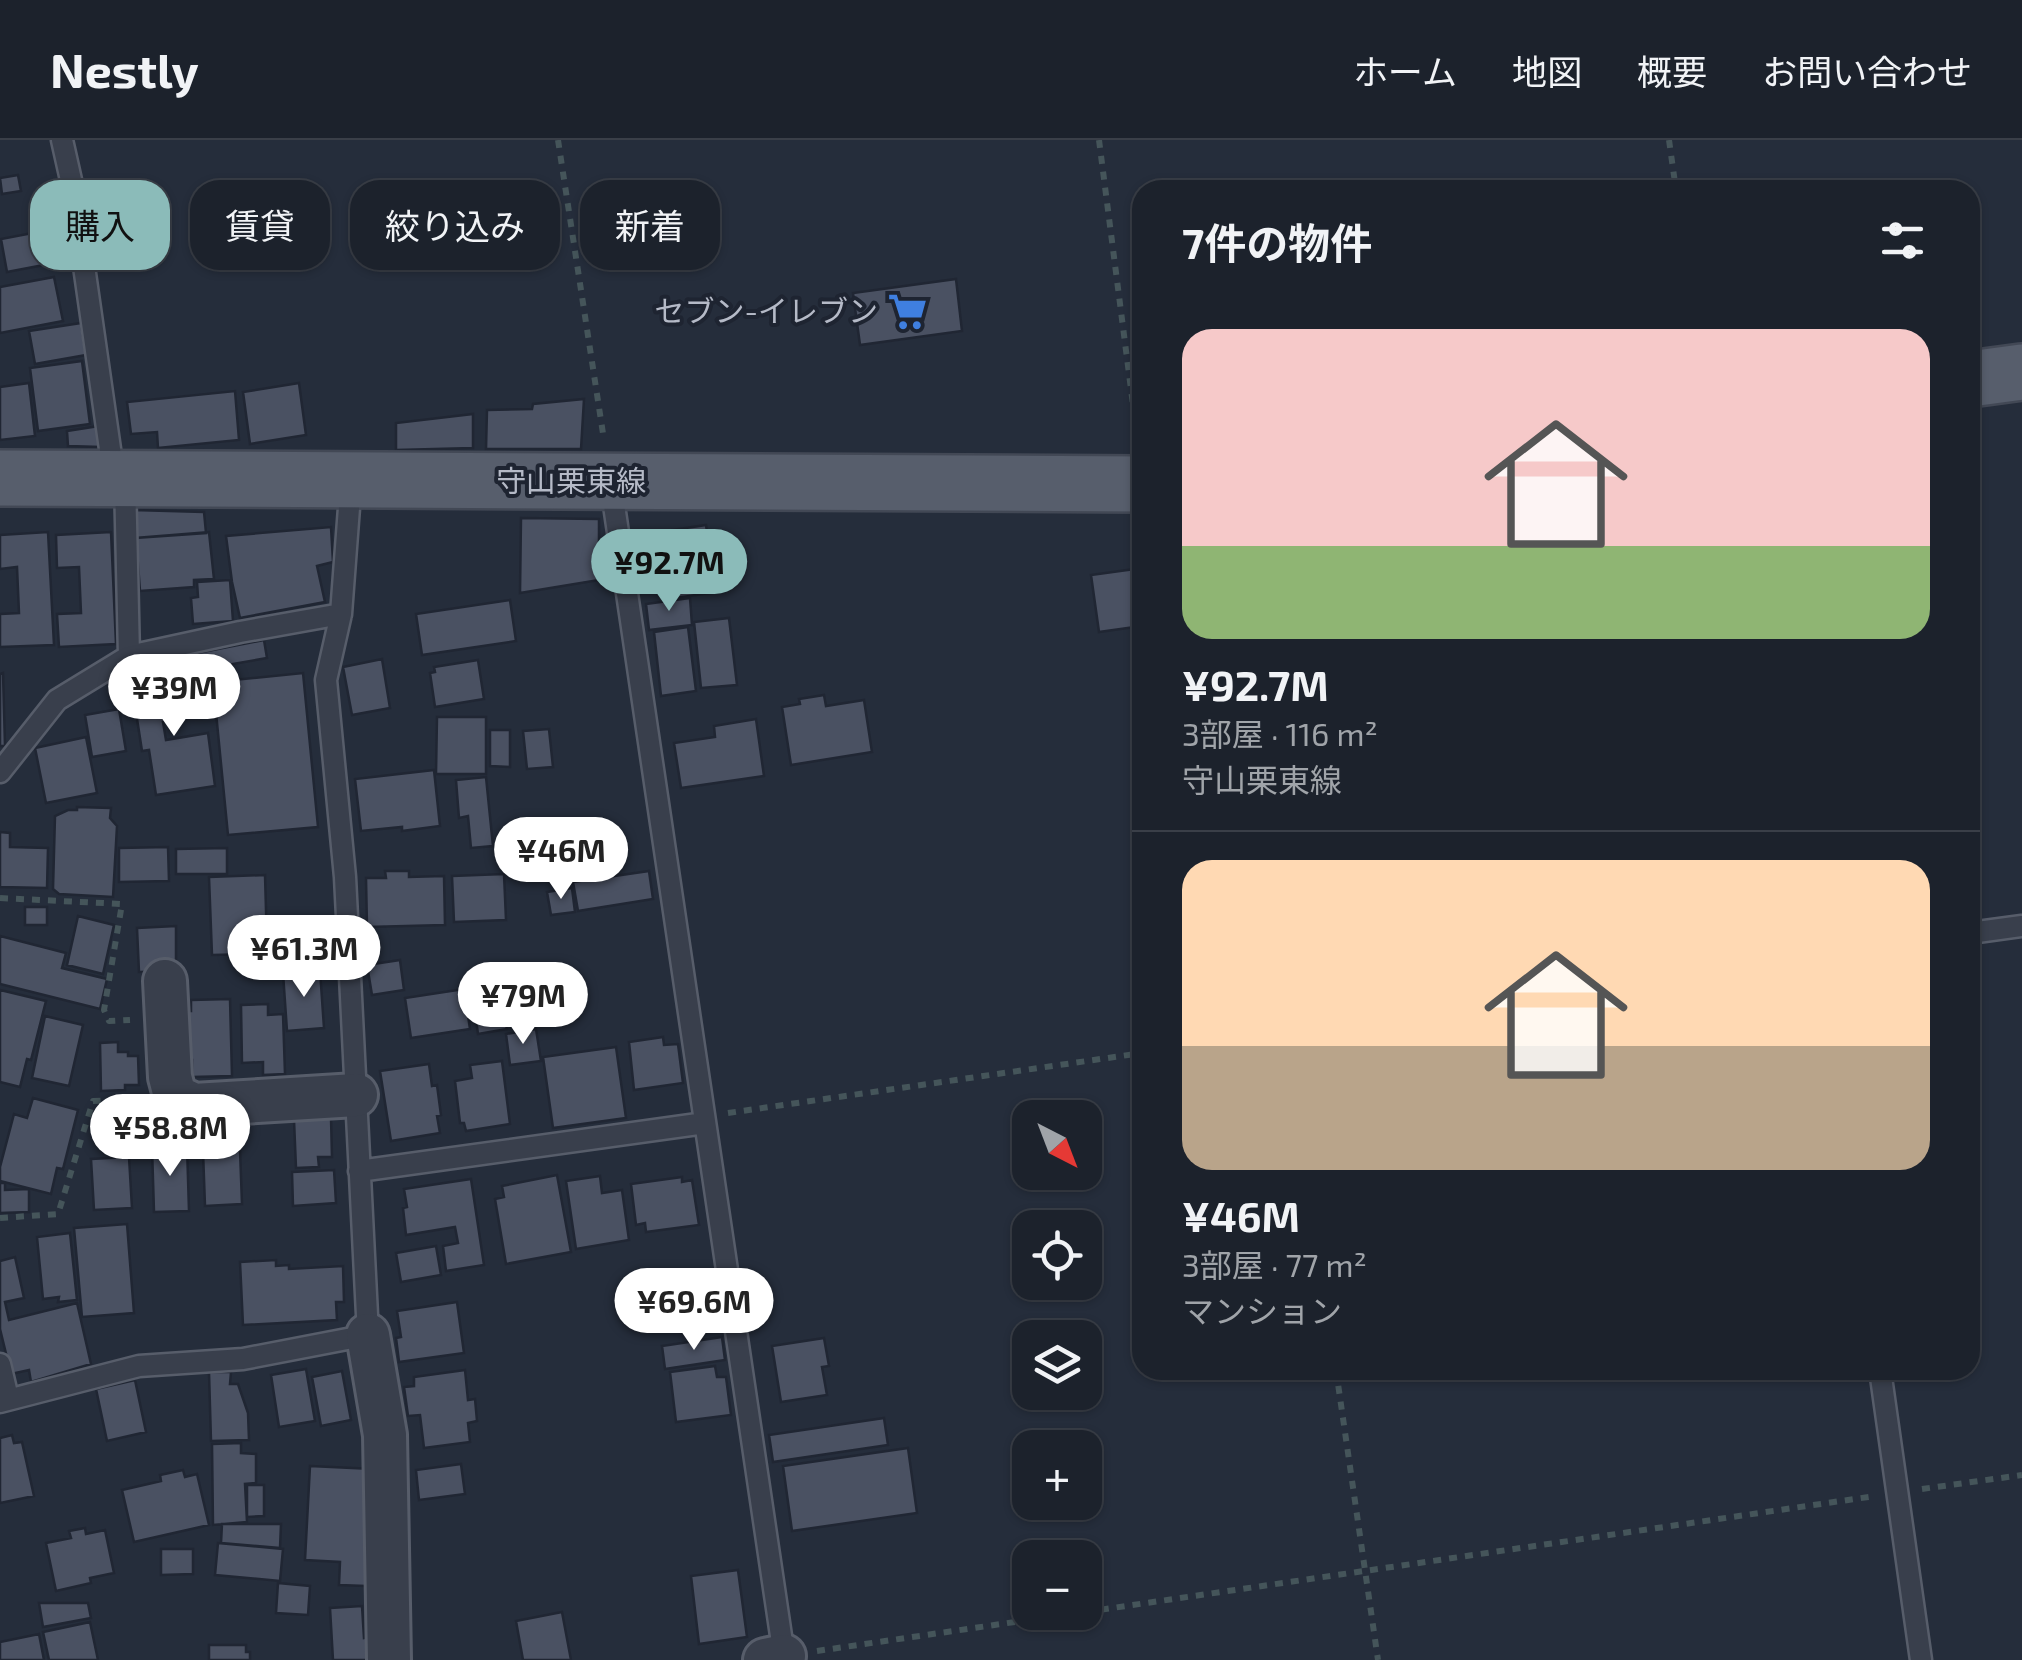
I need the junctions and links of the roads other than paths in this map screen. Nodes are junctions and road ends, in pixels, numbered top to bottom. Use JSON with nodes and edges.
{"nodes":[{"id":1,"x":62,"y":140,"type":"edge"},
{"id":2,"x":2022,"y":372,"type":"edge"},
{"id":3,"x":1980,"y":378,"type":"edge"},
{"id":4,"x":1132,"y":473,"type":"edge"},
{"id":5,"x":0,"y":478,"type":"edge"},
{"id":6,"x":120,"y":479,"type":"junction"},
{"id":7,"x":352,"y":480,"type":"junction"},
{"id":8,"x":611,"y":483,"type":"junction"},
{"id":9,"x":341,"y":614,"type":"junction"},
{"id":10,"x":129,"y":656,"type":"junction"},
{"id":11,"x":0,"y":772,"type":"edge"},
{"id":12,"x":2022,"y":926,"type":"edge"},
{"id":13,"x":1980,"y":932,"type":"edge"},
{"id":14,"x":166,"y":999,"type":"road end"},
{"id":15,"x":356,"y":1095,"type":"junction"},
{"id":16,"x":704,"y":1120,"type":"junction"},
{"id":17,"x":359,"y":1171,"type":"junction"},
{"id":18,"x":368,"y":1335,"type":"junction"},
{"id":19,"x":0,"y":1364,"type":"edge"},
{"id":20,"x":1881,"y":1380,"type":"edge"},
{"id":21,"x":4,"y":1400,"type":"edge"},
{"id":22,"x":774,"y":1658,"type":"edge"},
{"id":23,"x":388,"y":1660,"type":"edge"},
{"id":24,"x":1921,"y":1660,"type":"edge"}],
"edges":[{"from":1,"to":6,"type":"lane"},
{"from":2,"to":3,"type":"main road"},
{"from":4,"to":8,"type":"main road","name":"守山栗東線"},
{"from":5,"to":6,"type":"main road","name":"守山栗東線"},
{"from":6,"to":7,"type":"main road","name":"守山栗東線"},
{"from":6,"to":10,"type":"lane"},
{"from":7,"to":8,"type":"main road","name":"守山栗東線"},
{"from":7,"to":9,"type":"lane"},
{"from":8,"to":16,"type":"lane"},
{"from":9,"to":10,"type":"lane"},
{"from":9,"to":15,"type":"lane"},
{"from":10,"to":11,"type":"lane"},
{"from":12,"to":13,"type":"lane"},
{"from":14,"to":15,"type":"street"},
{"from":15,"to":17,"type":"lane"},
{"from":16,"to":17,"type":"lane"},
{"from":16,"to":22,"type":"lane"},
{"from":17,"to":18,"type":"lane"},
{"from":18,"to":21,"type":"lane"},
{"from":18,"to":23,"type":"street"},
{"from":19,"to":21,"type":"lane"},
{"from":20,"to":24,"type":"lane"}]}
